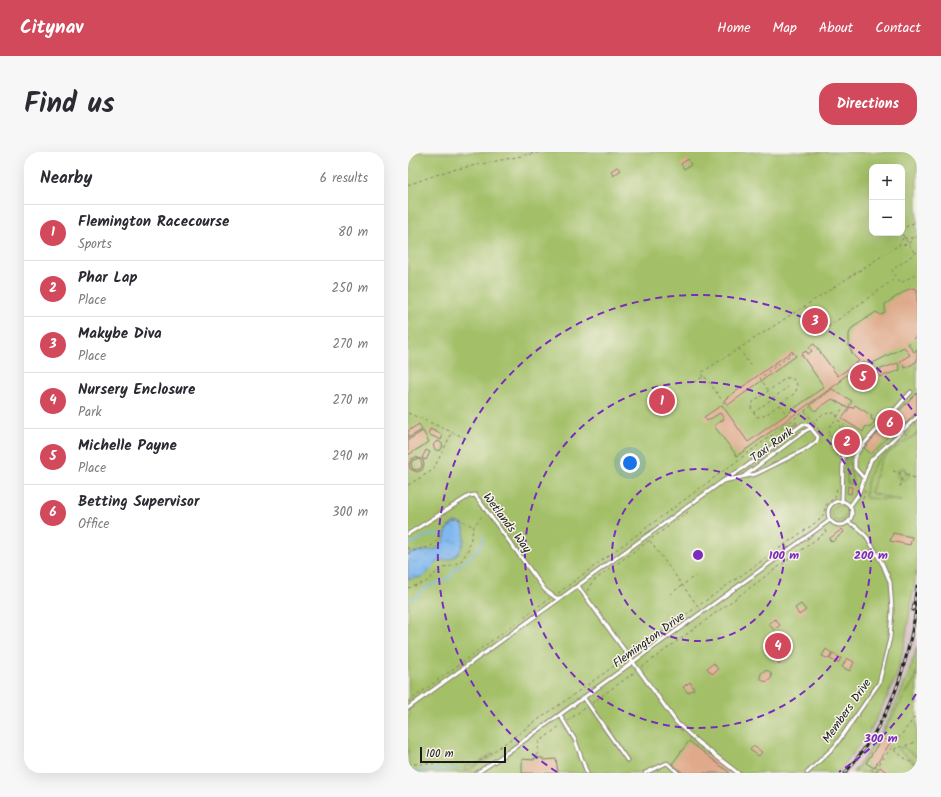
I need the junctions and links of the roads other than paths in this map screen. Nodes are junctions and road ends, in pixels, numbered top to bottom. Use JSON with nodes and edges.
{"nodes":[{"id":1,"x":911,"y":392,"type":"dead end"},
{"id":2,"x":917,"y":417,"type":"edge"},
{"id":3,"x":812,"y":428,"type":"junction"},
{"id":4,"x":845,"y":448,"type":"junction"},
{"id":5,"x":743,"y":477,"type":"junction"},
{"id":6,"x":864,"y":477,"type":"junction"},
{"id":7,"x":723,"y":481,"type":"junction"},
{"id":8,"x":842,"y":502,"type":"junction"},
{"id":9,"x":850,"y":506,"type":"junction"},
{"id":10,"x":830,"y":520,"type":"junction"},
{"id":11,"x":848,"y":522,"type":"junction"},
{"id":12,"x":408,"y":534,"type":"edge"},
{"id":13,"x":578,"y":586,"type":"junction"},
{"id":14,"x":561,"y":598,"type":"junction"},
{"id":15,"x":633,"y":662,"type":"junction"},
{"id":16,"x":584,"y":698,"type":"junction"},
{"id":17,"x":408,"y":708,"type":"edge"},
{"id":18,"x":560,"y":715,"type":"junction"},
{"id":19,"x":626,"y":760,"type":"dead end"},
{"id":20,"x":736,"y":772,"type":"edge"},
{"id":21,"x":477,"y":773,"type":"edge"},
{"id":22,"x":587,"y":773,"type":"edge"},
{"id":23,"x":645,"y":773,"type":"edge"},
{"id":24,"x":678,"y":773,"type":"edge"},
{"id":25,"x":807,"y":773,"type":"edge"}],
"edges":[{"from":1,"to":6,"type":"lane"},
{"from":2,"to":6,"type":"lane"},
{"from":3,"to":5,"type":"lane","name":"Taxi Rank"},
{"from":3,"to":5,"type":"lane"},
{"from":3,"to":7,"type":"lane"},
{"from":4,"to":4,"type":"lane"},
{"from":4,"to":8,"type":"lane"},
{"from":5,"to":7,"type":"lane"},
{"from":6,"to":9,"type":"lane"},
{"from":7,"to":13,"type":"lane"},
{"from":8,"to":9,"type":"lane"},
{"from":8,"to":10,"type":"lane"},
{"from":9,"to":11,"type":"lane"},
{"from":10,"to":11,"type":"lane"},
{"from":10,"to":15,"type":"lane","name":"Flemington Drive"},
{"from":11,"to":25,"type":"lane","name":"Members Drive"},
{"from":12,"to":14,"type":"lane","name":"Wetlands Way"},
{"from":13,"to":14,"type":"lane"},
{"from":13,"to":15,"type":"lane"},
{"from":14,"to":17,"type":"lane"},
{"from":15,"to":16,"type":"lane","name":"Flemington Drive"},
{"from":15,"to":20,"type":"lane"},
{"from":16,"to":18,"type":"lane","name":"Flemington Drive"},
{"from":16,"to":19,"type":"lane"},
{"from":18,"to":21,"type":"lane","name":"Flemington Drive"},
{"from":18,"to":22,"type":"lane"},
{"from":23,"to":24,"type":"lane"}]}
